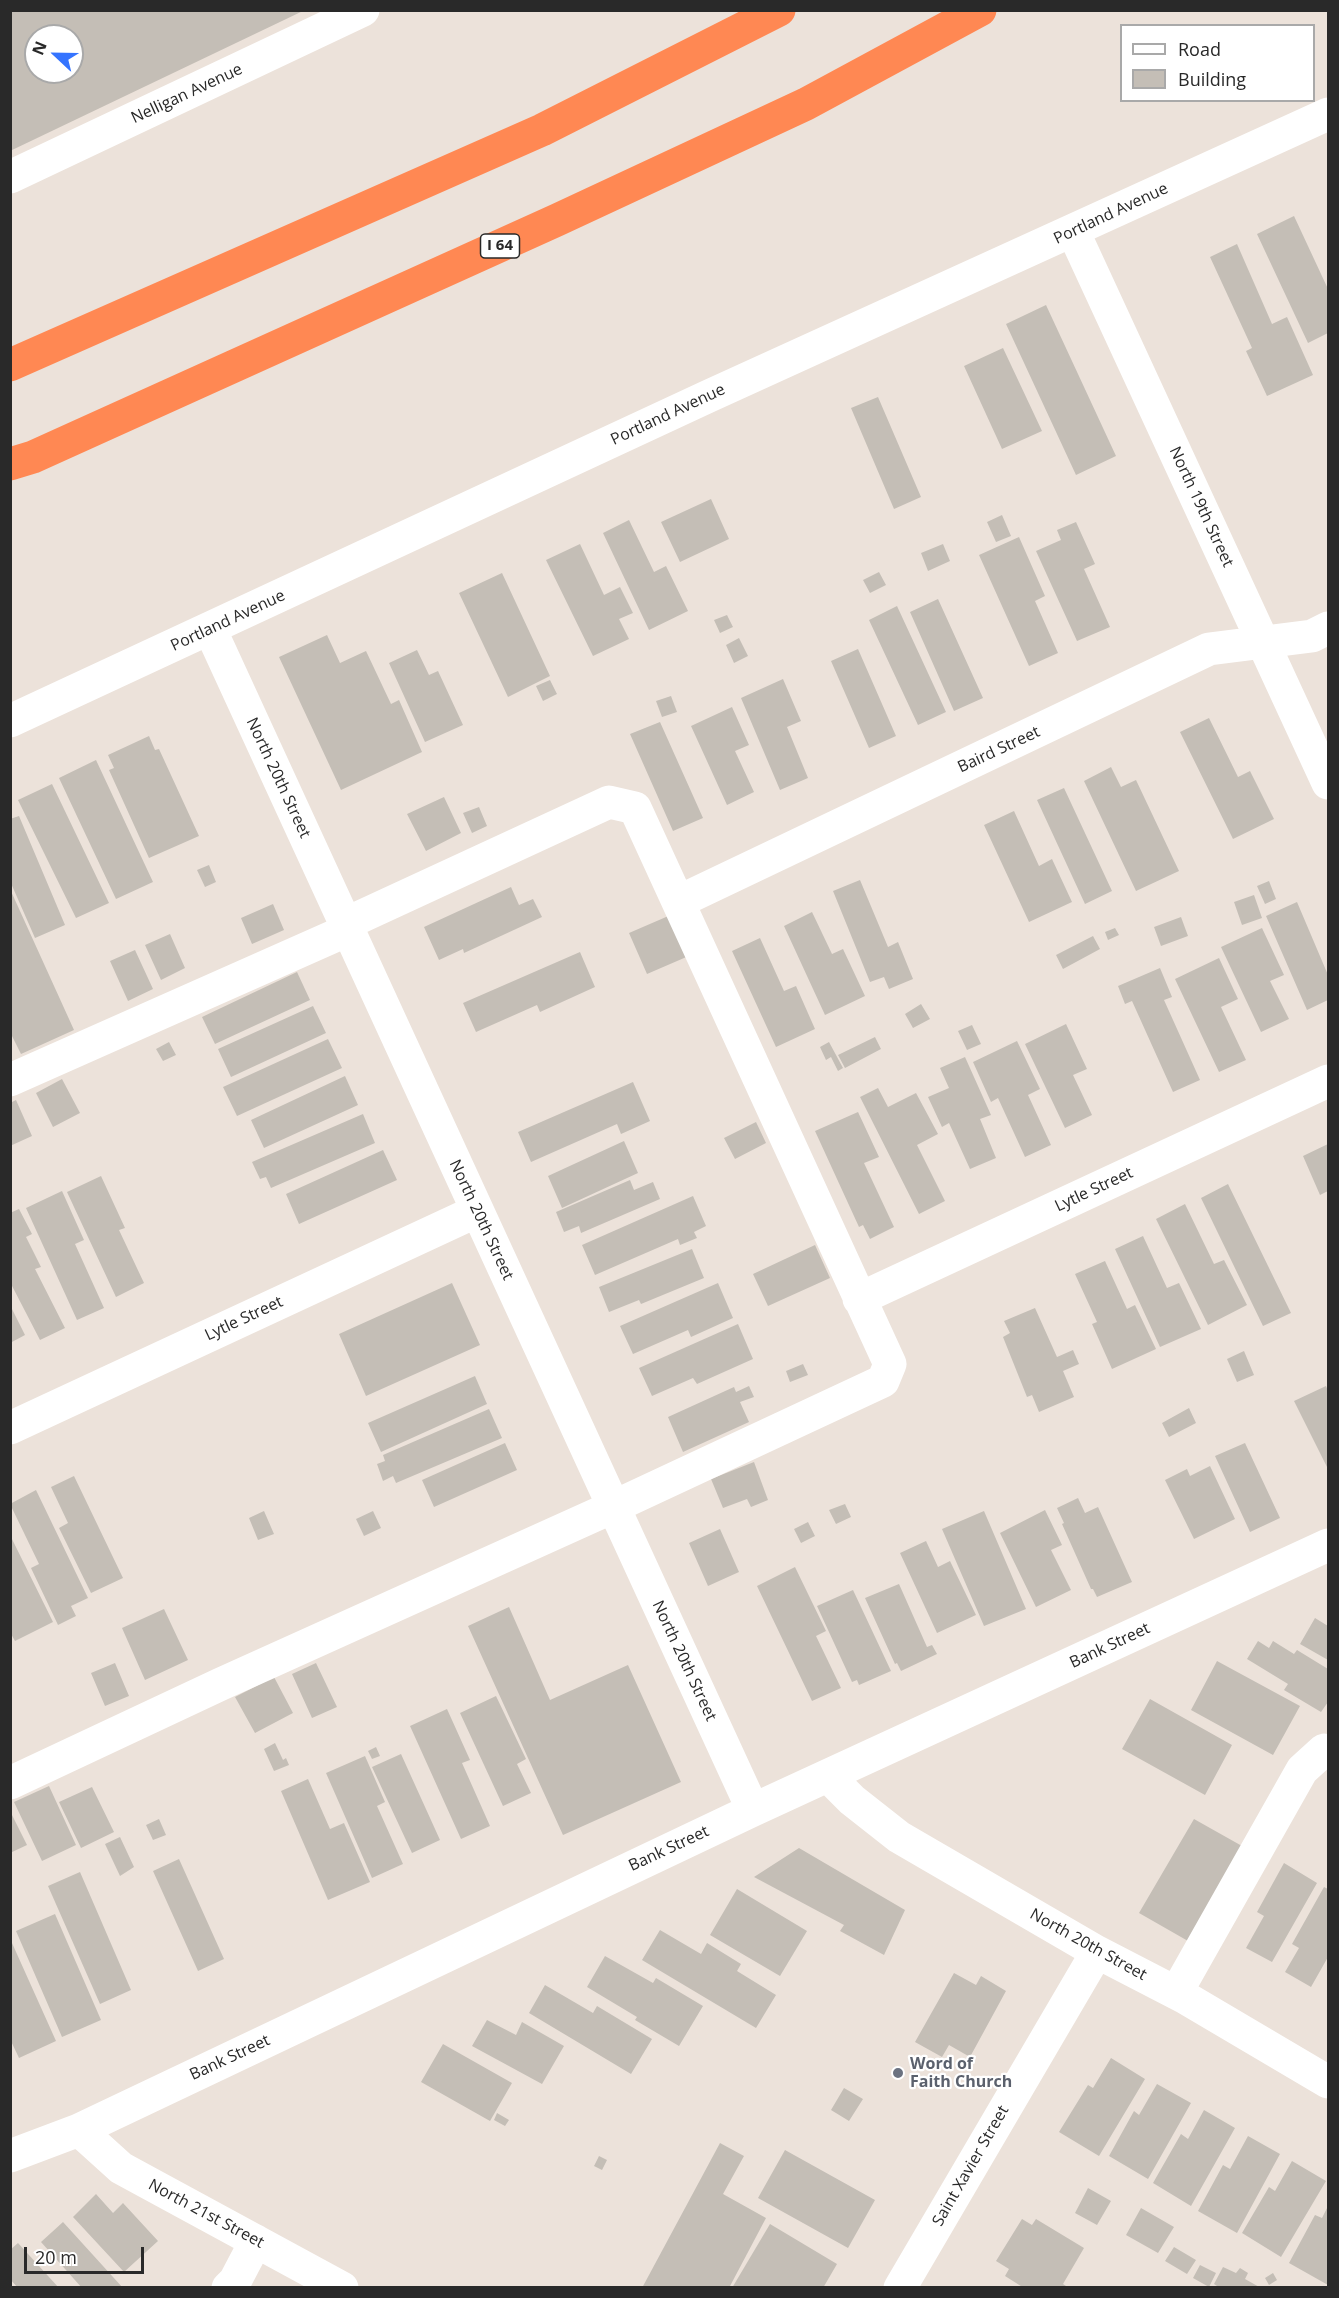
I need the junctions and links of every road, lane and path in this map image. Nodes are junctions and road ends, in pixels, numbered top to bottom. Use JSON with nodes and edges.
{"nodes":[{"id":1,"x":363,"y":10,"type":"edge"},
{"id":2,"x":779,"y":10,"type":"edge"},
{"id":3,"x":980,"y":10,"type":"edge"},
{"id":4,"x":1329,"y":114,"type":"edge"},
{"id":5,"x":10,"y":177,"type":"edge"},
{"id":6,"x":1074,"y":231,"type":"junction"},
{"id":7,"x":10,"y":365,"type":"edge"},
{"id":8,"x":18,"y":463,"type":"edge"},
{"id":9,"x":1329,"y":628,"type":"edge"},
{"id":10,"x":210,"y":630,"type":"junction"},
{"id":11,"x":1264,"y":642,"type":"junction"},
{"id":12,"x":10,"y":721,"type":"edge"},
{"id":13,"x":1329,"y":783,"type":"edge"},
{"id":14,"x":678,"y":902,"type":"junction"},
{"id":15,"x":347,"y":927,"type":"junction"},
{"id":16,"x":10,"y":1080,"type":"edge"},
{"id":17,"x":1329,"y":1081,"type":"edge"},
{"id":18,"x":477,"y":1211,"type":"junction"},
{"id":19,"x":859,"y":1299,"type":"junction"},
{"id":20,"x":10,"y":1428,"type":"edge"},
{"id":21,"x":613,"y":1507,"type":"junction"},
{"id":22,"x":1329,"y":1545,"type":"edge"},
{"id":23,"x":1329,"y":1752,"type":"edge"},
{"id":24,"x":828,"y":1776,"type":"junction"},
{"id":25,"x":10,"y":1784,"type":"edge"},
{"id":26,"x":753,"y":1810,"type":"junction"},
{"id":27,"x":1097,"y":1952,"type":"junction"},
{"id":28,"x":1176,"y":1993,"type":"junction"},
{"id":29,"x":1329,"y":2082,"type":"edge"},
{"id":30,"x":79,"y":2130,"type":"junction"},
{"id":31,"x":10,"y":2156,"type":"edge"},
{"id":32,"x":256,"y":2241,"type":"junction"},
{"id":33,"x":228,"y":2288,"type":"edge"},
{"id":34,"x":342,"y":2288,"type":"edge"},
{"id":35,"x":900,"y":2288,"type":"edge"}],
"edges":[{"from":1,"to":5,"type":"street","name":"Nelligan Avenue"},
{"from":2,"to":7,"type":"highway"},
{"from":3,"to":8,"type":"highway","number":"I 64"},
{"from":4,"to":6,"type":"street","name":"Portland Avenue"},
{"from":6,"to":10,"type":"street","name":"Portland Avenue"},
{"from":6,"to":11,"type":"street","name":"North 19th Street"},
{"from":9,"to":11,"type":"street","name":"Baird Street"},
{"from":10,"to":12,"type":"street","name":"Portland Avenue"},
{"from":10,"to":15,"type":"street","name":"North 20th Street"},
{"from":11,"to":13,"type":"street","name":"North 19th Street"},
{"from":11,"to":14,"type":"street","name":"Baird Street"},
{"from":14,"to":15,"type":"street"},
{"from":14,"to":19,"type":"street"},
{"from":15,"to":16,"type":"street"},
{"from":15,"to":18,"type":"street","name":"North 20th Street"},
{"from":17,"to":19,"type":"street","name":"Lytle Street"},
{"from":18,"to":20,"type":"street","name":"Lytle Street"},
{"from":18,"to":21,"type":"street","name":"North 20th Street"},
{"from":19,"to":21,"type":"street"},
{"from":21,"to":25,"type":"street"},
{"from":21,"to":26,"type":"street","name":"North 20th Street"},
{"from":22,"to":24,"type":"street","name":"Bank Street"},
{"from":23,"to":28,"type":"street"},
{"from":24,"to":26,"type":"street","name":"Bank Street"},
{"from":24,"to":27,"type":"street","name":"North 20th Street"},
{"from":26,"to":30,"type":"street","name":"Bank Street"},
{"from":27,"to":28,"type":"street","name":"North 20th Street"},
{"from":27,"to":35,"type":"street","name":"Saint Xavier Street"},
{"from":28,"to":29,"type":"street","name":"North 20th Street"},
{"from":30,"to":31,"type":"street","name":"Bank Street"},
{"from":30,"to":32,"type":"street","name":"North 21st Street"},
{"from":32,"to":33,"type":"street"},
{"from":32,"to":34,"type":"street","name":"North 21st Street"}]}
